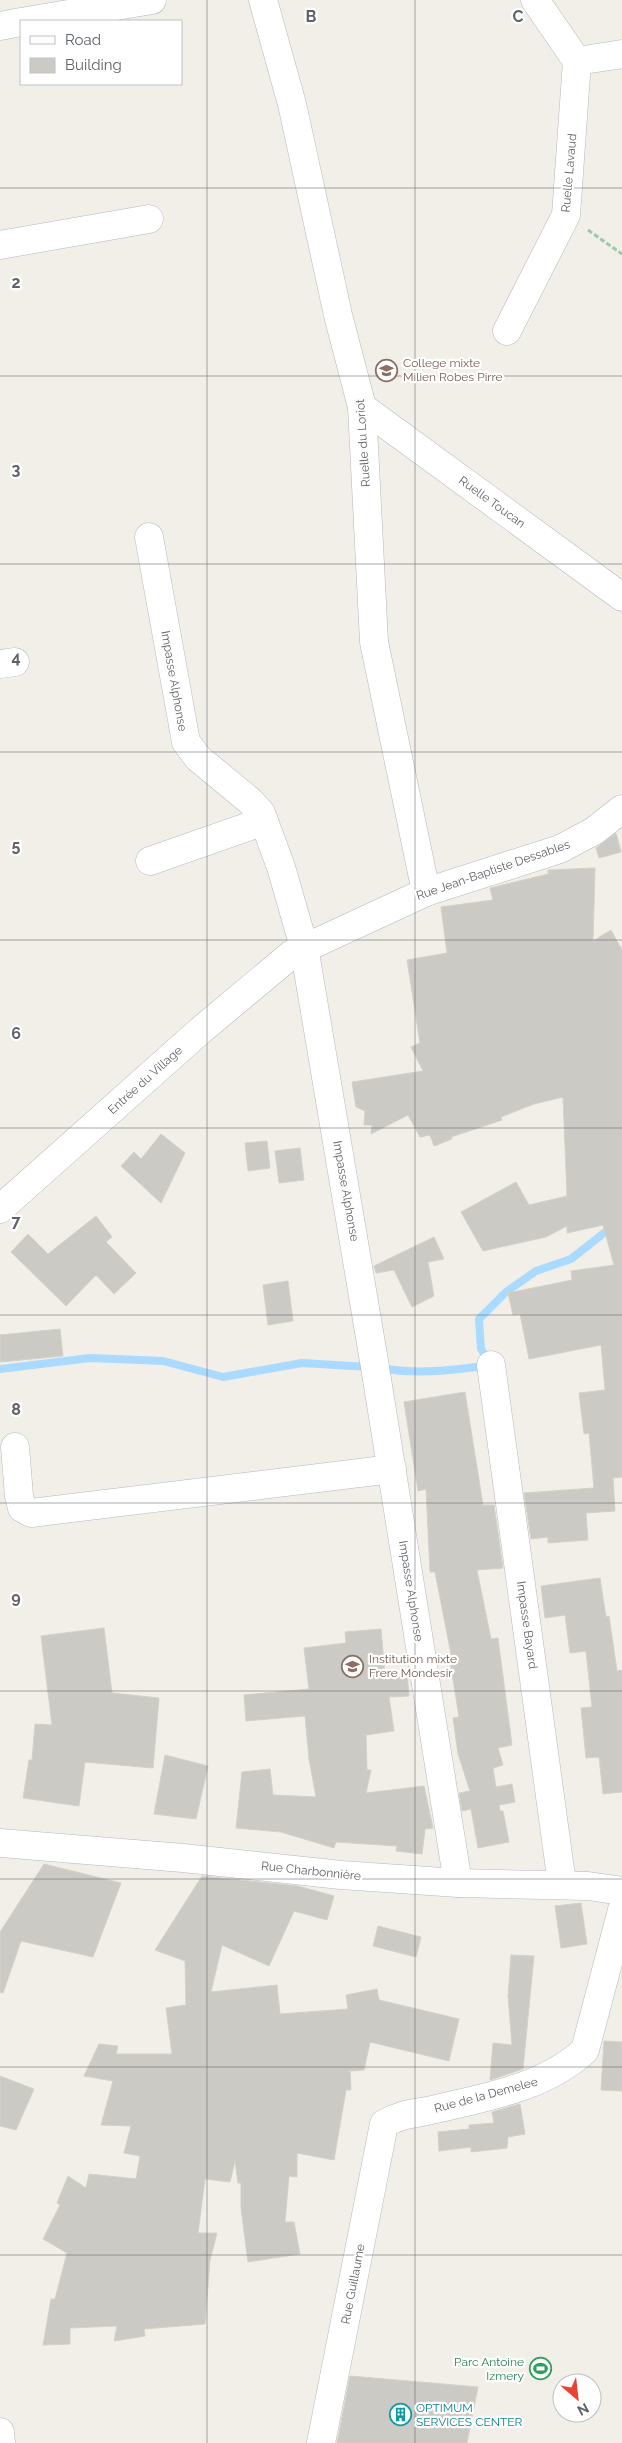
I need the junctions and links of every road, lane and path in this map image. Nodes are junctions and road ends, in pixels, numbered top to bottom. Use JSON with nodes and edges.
{"nodes":[{"id":1,"x":152,"y":0,"type":"edge"},
{"id":2,"x":263,"y":0,"type":"edge"},
{"id":3,"x":535,"y":0,"type":"edge"},
{"id":4,"x":33,"y":20,"type":"edge"},
{"id":5,"x":20,"y":22,"type":"edge"},
{"id":6,"x":0,"y":26,"type":"edge"},
{"id":7,"x":622,"y":54,"type":"edge"},
{"id":8,"x":577,"y":61,"type":"junction"},
{"id":9,"x":566,"y":215,"type":"junction"},
{"id":10,"x":148,"y":219,"type":"dead end"},
{"id":11,"x":0,"y":245,"type":"edge"},
{"id":12,"x":622,"y":254,"type":"edge"},
{"id":13,"x":507,"y":331,"type":"dead end"},
{"id":14,"x":362,"y":407,"type":"junction"},
{"id":15,"x":149,"y":537,"type":"dead end"},
{"id":16,"x":622,"y":597,"type":"edge"},
{"id":17,"x":622,"y":809,"type":"edge"},
{"id":18,"x":264,"y":821,"type":"junction"},
{"id":19,"x":150,"y":861,"type":"dead end"},
{"id":20,"x":426,"y":892,"type":"junction"},
{"id":21,"x":298,"y":951,"type":"junction"},
{"id":22,"x":0,"y":1209,"type":"edge"},
{"id":23,"x":491,"y":1365,"type":"dead end"},
{"id":24,"x":15,"y":1447,"type":"dead end"},
{"id":25,"x":392,"y":1469,"type":"junction"},
{"id":26,"x":2,"y":1849,"type":"edge"},
{"id":27,"x":458,"y":1883,"type":"junction"},
{"id":28,"x":562,"y":1884,"type":"junction"},
{"id":29,"x":622,"y":1891,"type":"edge"},
{"id":30,"x":622,"y":1910,"type":"edge"},
{"id":31,"x":384,"y":2124,"type":"joint"},
{"id":32,"x":0,"y":2432,"type":"edge"},
{"id":33,"x":1,"y":2443,"type":"edge"},
{"id":34,"x":321,"y":2443,"type":"edge"}],
"edges":[{"from":1,"to":4,"type":"street"},
{"from":2,"to":14,"type":"street","name":"Ruelle du Loriot"},
{"from":3,"to":8,"type":"street"},
{"from":5,"to":6,"type":"street"},
{"from":7,"to":8,"type":"street"},
{"from":8,"to":9,"type":"street","name":"Ruelle Lavaud"},
{"from":9,"to":12,"type":"path"},
{"from":9,"to":13,"type":"street","name":"Ruelle Lavaud"},
{"from":10,"to":11,"type":"street"},
{"from":14,"to":16,"type":"street","name":"Ruelle Toucan"},
{"from":14,"to":20,"type":"street","name":"Ruelle du Loriot"},
{"from":15,"to":18,"type":"street","name":"Impasse Alphonse"},
{"from":17,"to":20,"type":"street","name":"Rue Jean-Baptiste Dessables"},
{"from":18,"to":19,"type":"street"},
{"from":18,"to":21,"type":"street","name":"Impasse Alphonse"},
{"from":20,"to":21,"type":"street","name":"Rue Jean-Baptiste Dessables"},
{"from":21,"to":22,"type":"street","name":"Entrée du Village"},
{"from":21,"to":25,"type":"street","name":"Impasse Alphonse"},
{"from":23,"to":28,"type":"street","name":"Impasse Bayard"},
{"from":24,"to":25,"type":"street"},
{"from":25,"to":27,"type":"street","name":"Impasse Alphonse"},
{"from":26,"to":27,"type":"street","name":"Rue Charbonnière"},
{"from":27,"to":28,"type":"street","name":"Rue Charbonnière"},
{"from":28,"to":29,"type":"street","name":"Rue Charbonnière"},
{"from":30,"to":31,"type":"street","name":"Rue de la Demelee"},
{"from":31,"to":34,"type":"street","name":"Rue Guillaume"},
{"from":32,"to":33,"type":"street"}]}
